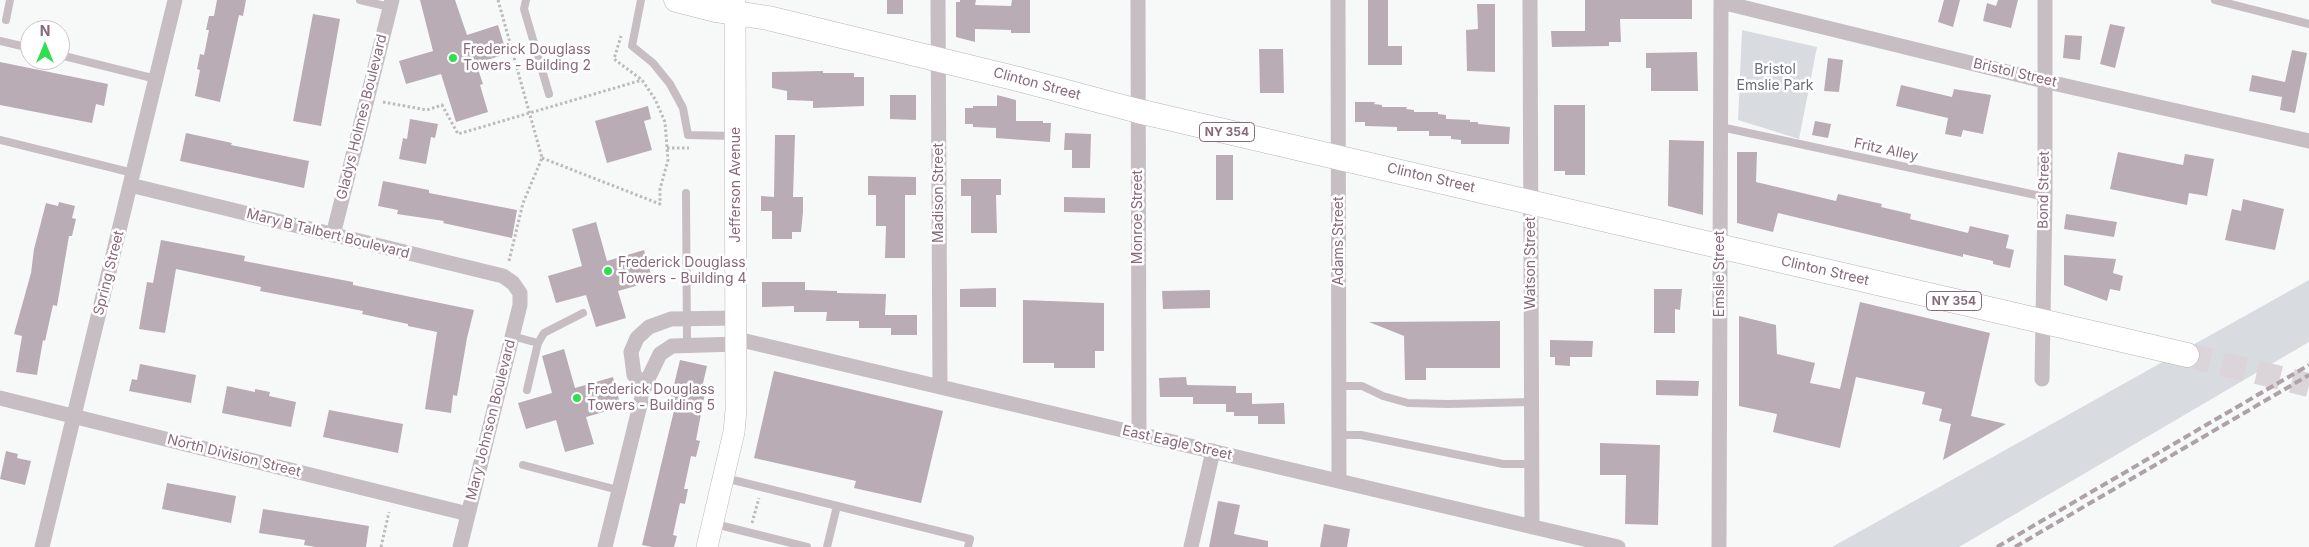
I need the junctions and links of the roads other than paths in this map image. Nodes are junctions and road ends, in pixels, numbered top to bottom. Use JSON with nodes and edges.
{"nodes":[{"id":1,"x":10,"y":0,"type":"edge"},
{"id":2,"x":175,"y":0,"type":"edge"},
{"id":3,"x":360,"y":0,"type":"edge"},
{"id":4,"x":526,"y":0,"type":"edge"},
{"id":5,"x":642,"y":0,"type":"edge"},
{"id":6,"x":676,"y":0,"type":"edge"},
{"id":7,"x":938,"y":0,"type":"edge"},
{"id":8,"x":1138,"y":0,"type":"edge"},
{"id":9,"x":1338,"y":0,"type":"edge"},
{"id":10,"x":1530,"y":0,"type":"edge"},
{"id":11,"x":2044,"y":0,"type":"edge"},
{"id":12,"x":2215,"y":0,"type":"edge"},
{"id":13,"x":1722,"y":1,"type":"edge"},
{"id":14,"x":391,"y":4,"type":"edge"},
{"id":15,"x":735,"y":6,"type":"edge"},
{"id":16,"x":6,"y":20,"type":"dead end"},
{"id":17,"x":2309,"y":24,"type":"edge"},
{"id":18,"x":0,"y":40,"type":"edge"},
{"id":19,"x":20,"y":45,"type":"edge"},
{"id":20,"x":70,"y":58,"type":"edge"},
{"id":21,"x":938,"y":59,"type":"junction"},
{"id":22,"x":156,"y":79,"type":"junction"},
{"id":23,"x":2044,"y":81,"type":"junction"},
{"id":24,"x":549,"y":94,"type":"dead end"},
{"id":25,"x":1138,"y":111,"type":"junction"},
{"id":26,"x":1721,"y":127,"type":"junction"},
{"id":27,"x":736,"y":136,"type":"junction"},
{"id":28,"x":0,"y":140,"type":"edge"},
{"id":29,"x":2309,"y":141,"type":"edge"},
{"id":30,"x":1338,"y":157,"type":"junction"},
{"id":31,"x":132,"y":179,"type":"junction"},
{"id":32,"x":686,"y":193,"type":"dead end"},
{"id":33,"x":2045,"y":197,"type":"junction"},
{"id":34,"x":1530,"y":201,"type":"junction"},
{"id":35,"x":333,"y":235,"type":"junction"},
{"id":36,"x":1720,"y":246,"type":"junction"},
{"id":37,"x":520,"y":293,"type":"joint"},
{"id":38,"x":583,"y":313,"type":"dead end"},
{"id":39,"x":686,"y":319,"type":"junction"},
{"id":40,"x":2042,"y":321,"type":"junction"},
{"id":41,"x":737,"y":334,"type":"junction"},
{"id":42,"x":512,"y":336,"type":"junction"},
{"id":43,"x":538,"y":343,"type":"junction"},
{"id":44,"x":687,"y":344,"type":"junction"},
{"id":45,"x":2187,"y":355,"type":"tunnel mouth"},
{"id":46,"x":2042,"y":380,"type":"dead end"},
{"id":47,"x":645,"y":385,"type":"junction"},
{"id":48,"x":1339,"y":386,"type":"junction"},
{"id":49,"x":940,"y":387,"type":"junction"},
{"id":50,"x":527,"y":390,"type":"dead end"},
{"id":51,"x":0,"y":398,"type":"edge"},
{"id":52,"x":1531,"y":402,"type":"junction"},
{"id":53,"x":74,"y":416,"type":"junction"},
{"id":54,"x":1139,"y":434,"type":"junction"},
{"id":55,"x":1339,"y":435,"type":"junction"},
{"id":56,"x":1214,"y":451,"type":"junction"},
{"id":57,"x":1531,"y":464,"type":"junction"},
{"id":58,"x":522,"y":465,"type":"dead end"},
{"id":59,"x":723,"y":478,"type":"junction"},
{"id":60,"x":1339,"y":481,"type":"junction"},
{"id":61,"x":618,"y":490,"type":"junction"},
{"id":62,"x":837,"y":506,"type":"junction"},
{"id":63,"x":468,"y":514,"type":"junction"},
{"id":64,"x":713,"y":523,"type":"junction"},
{"id":65,"x":1532,"y":527,"type":"junction"},
{"id":66,"x":42,"y":547,"type":"edge"},
{"id":67,"x":460,"y":547,"type":"edge"},
{"id":68,"x":605,"y":547,"type":"edge"},
{"id":69,"x":707,"y":547,"type":"edge"},
{"id":70,"x":808,"y":547,"type":"edge"},
{"id":71,"x":827,"y":547,"type":"edge"},
{"id":72,"x":968,"y":547,"type":"edge"},
{"id":73,"x":1191,"y":547,"type":"edge"},
{"id":74,"x":1618,"y":547,"type":"edge"},
{"id":75,"x":1719,"y":547,"type":"edge"}],
"edges":[{"from":1,"to":16,"type":"lane"},
{"from":2,"to":22,"type":"street","name":"Spring Street"},
{"from":3,"to":14,"type":"lane"},
{"from":4,"to":24,"type":"lane"},
{"from":5,"to":27,"type":"lane"},
{"from":6,"to":15,"type":"main road","name":"Clinton Street","number":"NY 354"},
{"from":7,"to":21,"type":"street","name":"Madison Street"},
{"from":8,"to":25,"type":"street","name":"Monroe Street"},
{"from":9,"to":30,"type":"street","name":"Adams Street"},
{"from":10,"to":34,"type":"street","name":"Watson Street"},
{"from":11,"to":23,"type":"street","name":"Bond Street"},
{"from":12,"to":17,"type":"lane"},
{"from":13,"to":23,"type":"street","name":"Bristol Street"},
{"from":13,"to":26,"type":"street","name":"Emslie Street"},
{"from":14,"to":35,"type":"street","name":"Gladys Holmes Boulevard"},
{"from":15,"to":21,"type":"main road","name":"Clinton Street","number":"NY 354"},
{"from":15,"to":27,"type":"street","name":"Jefferson Avenue"},
{"from":18,"to":19,"type":"lane"},
{"from":20,"to":22,"type":"lane"},
{"from":21,"to":25,"type":"main road","name":"Clinton Street","number":"NY 354"},
{"from":21,"to":49,"type":"street","name":"Madison Street"},
{"from":22,"to":31,"type":"street","name":"Spring Street"},
{"from":23,"to":29,"type":"street","name":"Bristol Street"},
{"from":23,"to":33,"type":"street","name":"Bond Street"},
{"from":25,"to":30,"type":"main road","name":"Clinton Street","number":"NY 354"},
{"from":25,"to":54,"type":"street","name":"Monroe Street"},
{"from":26,"to":33,"type":"lane","name":"Fritz Alley"},
{"from":26,"to":36,"type":"street","name":"Emslie Street"},
{"from":27,"to":41,"type":"street","name":"Jefferson Avenue"},
{"from":28,"to":31,"type":"lane"},
{"from":30,"to":34,"type":"main road","name":"Clinton Street","number":"NY 354"},
{"from":30,"to":48,"type":"street","name":"Adams Street"},
{"from":31,"to":35,"type":"street","name":"Mary B Talbert Boulevard"},
{"from":31,"to":53,"type":"street","name":"Spring Street"},
{"from":32,"to":39,"type":"lane"},
{"from":33,"to":40,"type":"street","name":"Bond Street"},
{"from":34,"to":36,"type":"main road","name":"Clinton Street","number":"NY 354"},
{"from":34,"to":52,"type":"street","name":"Watson Street"},
{"from":35,"to":37,"type":"street","name":"Mary B Talbert Boulevard"},
{"from":36,"to":40,"type":"main road","name":"Clinton Street","number":"NY 354"},
{"from":36,"to":75,"type":"street","name":"Emslie Street"},
{"from":37,"to":42,"type":"street","name":"Mary Johnson Boulevard"},
{"from":38,"to":43,"type":"lane"},
{"from":39,"to":41,"type":"street","name":"East Eagle Street"},
{"from":39,"to":44,"type":"lane"},
{"from":39,"to":47,"type":"street","name":"East Eagle Street"},
{"from":40,"to":45,"type":"main road","name":"Clinton Street","number":"NY 354"},
{"from":40,"to":46,"type":"street","name":"Bond Street"},
{"from":41,"to":44,"type":"street","name":"East Eagle Street"},
{"from":41,"to":49,"type":"street","name":"East Eagle Street"},
{"from":41,"to":59,"type":"street","name":"Jefferson Avenue"},
{"from":42,"to":43,"type":"lane"},
{"from":42,"to":63,"type":"street","name":"Mary Johnson Boulevard"},
{"from":43,"to":50,"type":"lane"},
{"from":44,"to":47,"type":"street","name":"East Eagle Street"},
{"from":47,"to":61,"type":"street","name":"East Eagle Street"},
{"from":48,"to":52,"type":"lane"},
{"from":48,"to":55,"type":"street","name":"Adams Street"},
{"from":49,"to":54,"type":"street","name":"East Eagle Street"},
{"from":51,"to":53,"type":"street","name":"North Division Street"},
{"from":52,"to":57,"type":"street","name":"Watson Street"},
{"from":53,"to":63,"type":"street","name":"North Division Street"},
{"from":53,"to":66,"type":"street","name":"Spring Street"},
{"from":54,"to":56,"type":"street","name":"East Eagle Street"},
{"from":55,"to":57,"type":"lane"},
{"from":55,"to":60,"type":"street","name":"Adams Street"},
{"from":56,"to":60,"type":"street","name":"East Eagle Street"},
{"from":56,"to":73,"type":"street"},
{"from":57,"to":65,"type":"street","name":"Watson Street"},
{"from":58,"to":61,"type":"lane"},
{"from":59,"to":62,"type":"lane"},
{"from":59,"to":64,"type":"street","name":"Jefferson Avenue"},
{"from":60,"to":65,"type":"street","name":"East Eagle Street"},
{"from":61,"to":68,"type":"street","name":"East Eagle Street"},
{"from":62,"to":71,"type":"lane"},
{"from":62,"to":72,"type":"lane"},
{"from":63,"to":67,"type":"street","name":"Mary Johnson Boulevard"},
{"from":64,"to":69,"type":"street","name":"Jefferson Avenue"},
{"from":64,"to":70,"type":"lane"},
{"from":65,"to":74,"type":"street","name":"East Eagle Street"}]}
